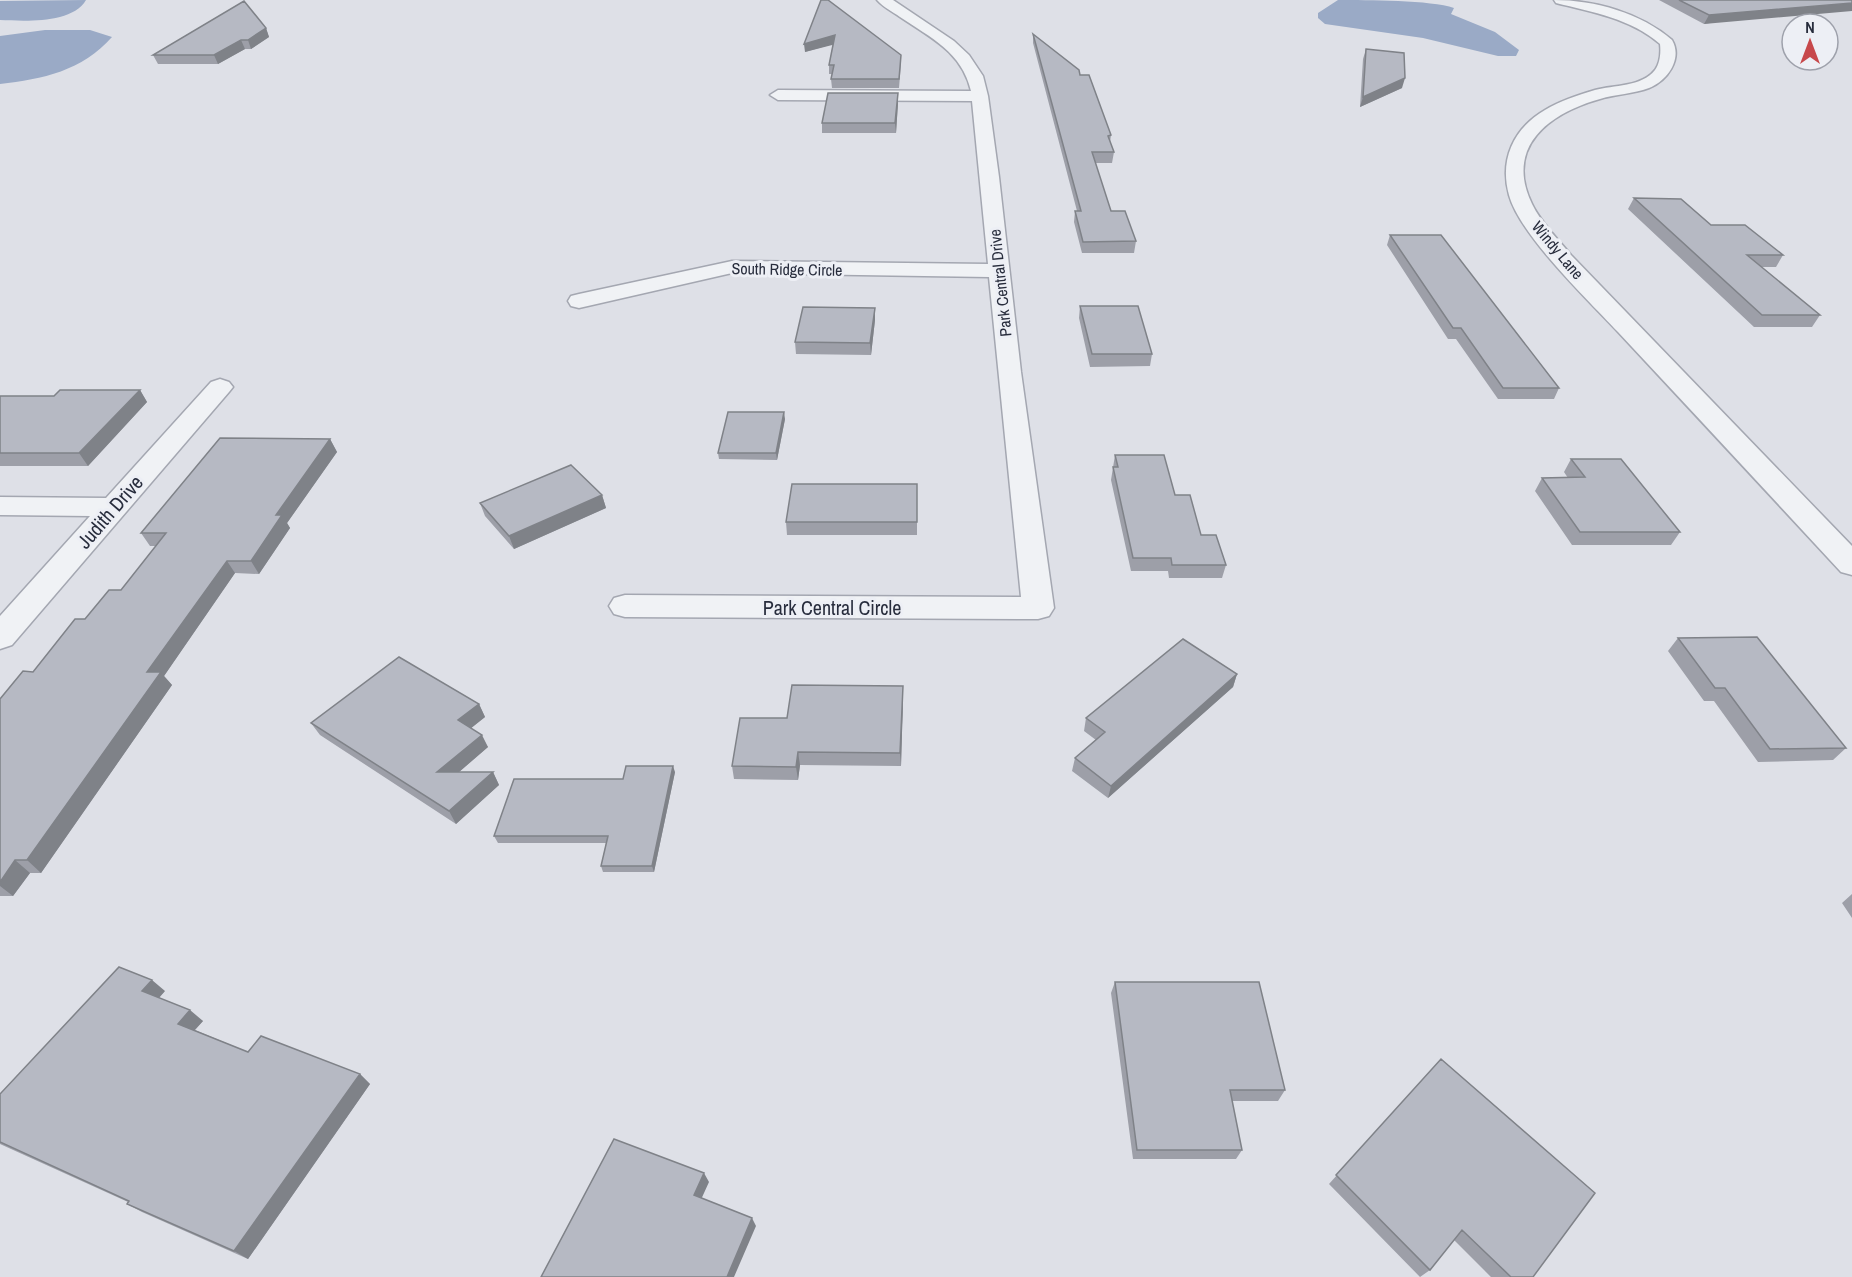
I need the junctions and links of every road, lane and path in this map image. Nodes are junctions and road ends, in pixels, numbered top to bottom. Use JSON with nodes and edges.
{"nodes":[{"id":1,"x":884,"y":0,"type":"edge"},
{"id":2,"x":1561,"y":0,"type":"edge"},
{"id":3,"x":778,"y":95,"type":"dead end"},
{"id":4,"x":980,"y":96,"type":"junction"},
{"id":5,"x":999,"y":271,"type":"junction"},
{"id":6,"x":579,"y":301,"type":"dead end"},
{"id":7,"x":220,"y":387,"type":"dead end"},
{"id":8,"x":0,"y":506,"type":"edge"},
{"id":9,"x":115,"y":507,"type":"junction"},
{"id":10,"x":1852,"y":565,"type":"edge"},
{"id":11,"x":625,"y":606,"type":"dead end"},
{"id":12,"x":1038,"y":609,"type":"joint"},
{"id":13,"x":0,"y":637,"type":"edge"}],
"edges":[{"from":1,"to":4,"type":"street","name":"Park Central Drive"},
{"from":2,"to":10,"type":"street","name":"Windy Lane"},
{"from":3,"to":4,"type":"street"},
{"from":4,"to":5,"type":"street","name":"Park Central Drive"},
{"from":5,"to":6,"type":"street","name":"South Ridge Circle"},
{"from":5,"to":12,"type":"street","name":"Park Central Drive"},
{"from":7,"to":9,"type":"street","name":"Judith Drive"},
{"from":8,"to":9,"type":"street"},
{"from":9,"to":13,"type":"street","name":"Judith Drive"},
{"from":11,"to":12,"type":"street","name":"Park Central Circle"}]}
